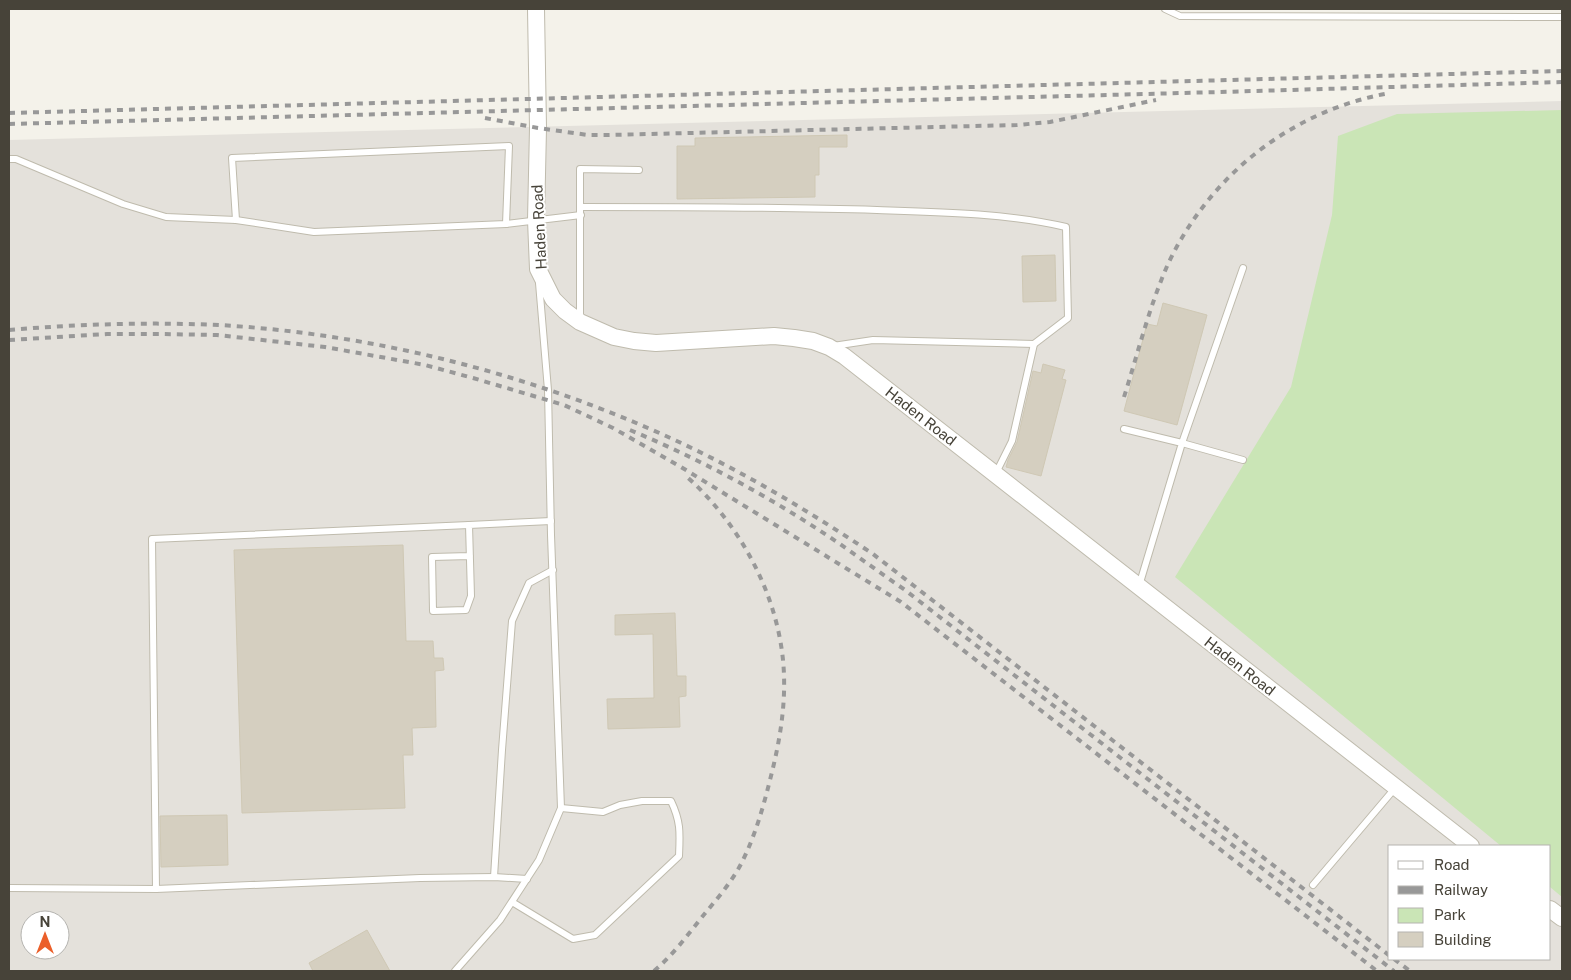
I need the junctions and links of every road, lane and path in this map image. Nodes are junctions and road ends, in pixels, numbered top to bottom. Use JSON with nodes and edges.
{"nodes":[{"id":1,"x":536,"y":9,"type":"edge"},
{"id":2,"x":1165,"y":9,"type":"edge"},
{"id":3,"x":1562,"y":17,"type":"edge"},
{"id":4,"x":9,"y":159,"type":"edge"},
{"id":5,"x":640,"y":170,"type":"dead end"},
{"id":6,"x":581,"y":207,"type":"junction"},
{"id":7,"x":581,"y":215,"type":"junction"},
{"id":8,"x":236,"y":220,"type":"junction"},
{"id":9,"x":536,"y":220,"type":"junction"},
{"id":10,"x":506,"y":224,"type":"junction"},
{"id":11,"x":1243,"y":268,"type":"dead end"},
{"id":12,"x":538,"y":269,"type":"junction"},
{"id":13,"x":580,"y":322,"type":"junction"},
{"id":14,"x":1034,"y":344,"type":"junction"},
{"id":15,"x":828,"y":347,"type":"junction"},
{"id":16,"x":1124,"y":430,"type":"dead end"},
{"id":17,"x":1182,"y":443,"type":"junction"},
{"id":18,"x":1243,"y":460,"type":"dead end"},
{"id":19,"x":995,"y":474,"type":"junction"},
{"id":20,"x":551,"y":521,"type":"junction"},
{"id":21,"x":470,"y":525,"type":"junction"},
{"id":22,"x":470,"y":556,"type":"junction"},
{"id":23,"x":553,"y":570,"type":"junction"},
{"id":24,"x":1139,"y":587,"type":"junction"},
{"id":25,"x":1396,"y":787,"type":"junction"},
{"id":26,"x":561,"y":808,"type":"junction"},
{"id":27,"x":1470,"y":845,"type":"edge"},
{"id":28,"x":494,"y":876,"type":"junction"},
{"id":29,"x":527,"y":879,"type":"junction"},
{"id":30,"x":1313,"y":885,"type":"dead end"},
{"id":31,"x":9,"y":888,"type":"edge"},
{"id":32,"x":156,"y":889,"type":"junction"},
{"id":33,"x":512,"y":902,"type":"junction"},
{"id":34,"x":1551,"y":909,"type":"edge"},
{"id":35,"x":1562,"y":918,"type":"edge"},
{"id":36,"x":455,"y":971,"type":"edge"}],
"edges":[{"from":1,"to":9,"type":"street","name":"Haden Road"},
{"from":2,"to":3,"type":"lane"},
{"from":4,"to":8,"type":"lane"},
{"from":5,"to":6,"type":"lane"},
{"from":6,"to":7,"type":"lane"},
{"from":6,"to":14,"type":"lane"},
{"from":7,"to":9,"type":"lane"},
{"from":7,"to":13,"type":"lane"},
{"from":8,"to":10,"type":"lane"},
{"from":8,"to":10,"type":"lane"},
{"from":9,"to":10,"type":"lane"},
{"from":9,"to":12,"type":"street","name":"Haden Road"},
{"from":11,"to":17,"type":"lane"},
{"from":12,"to":13,"type":"street","name":"Haden Road"},
{"from":12,"to":20,"type":"lane"},
{"from":13,"to":15,"type":"street","name":"Haden Road"},
{"from":14,"to":15,"type":"lane"},
{"from":14,"to":19,"type":"lane"},
{"from":15,"to":19,"type":"street","name":"Haden Road"},
{"from":16,"to":17,"type":"lane"},
{"from":17,"to":18,"type":"lane"},
{"from":17,"to":24,"type":"lane"},
{"from":19,"to":24,"type":"street","name":"Haden Road"},
{"from":20,"to":21,"type":"lane"},
{"from":20,"to":23,"type":"lane"},
{"from":21,"to":22,"type":"lane"},
{"from":21,"to":32,"type":"lane"},
{"from":22,"to":22,"type":"lane"},
{"from":23,"to":26,"type":"lane"},
{"from":23,"to":28,"type":"lane"},
{"from":24,"to":25,"type":"street","name":"Haden Road"},
{"from":25,"to":27,"type":"street","name":"Haden Road"},
{"from":25,"to":30,"type":"lane"},
{"from":26,"to":29,"type":"lane"},
{"from":26,"to":33,"type":"lane"},
{"from":28,"to":29,"type":"lane"},
{"from":28,"to":32,"type":"lane"},
{"from":29,"to":33,"type":"lane"},
{"from":31,"to":32,"type":"lane"},
{"from":33,"to":36,"type":"lane"},
{"from":34,"to":35,"type":"street"}]}
